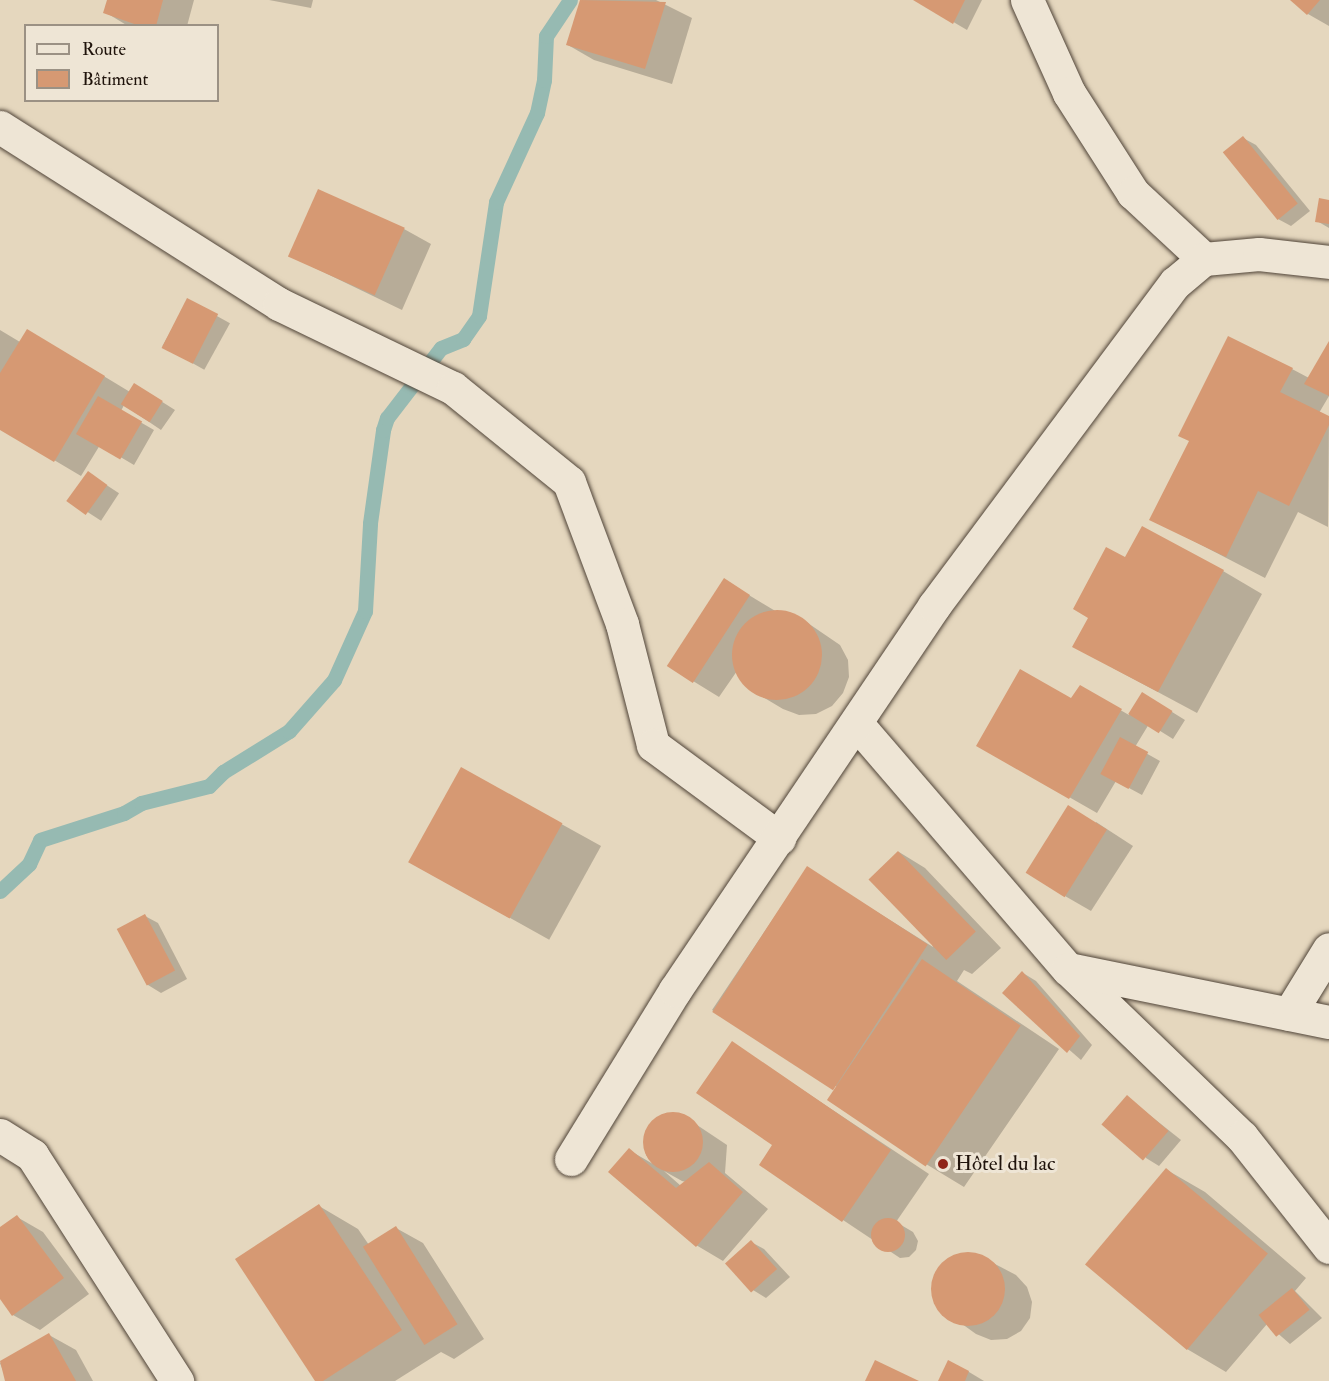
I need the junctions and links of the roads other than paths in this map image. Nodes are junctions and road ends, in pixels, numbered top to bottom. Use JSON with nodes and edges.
{"nodes":[{"id":1,"x":1027,"y":0,"type":"edge"},
{"id":2,"x":0,"y":127,"type":"edge"},
{"id":3,"x":1204,"y":259,"type":"junction"},
{"id":4,"x":1329,"y":262,"type":"edge"},
{"id":5,"x":857,"y":724,"type":"junction"},
{"id":6,"x":779,"y":838,"type":"junction"},
{"id":7,"x":1329,"y":949,"type":"edge"},
{"id":8,"x":1068,"y":969,"type":"junction"},
{"id":9,"x":1289,"y":1014,"type":"junction"},
{"id":10,"x":1329,"y":1022,"type":"edge"},
{"id":11,"x":0,"y":1135,"type":"edge"},
{"id":12,"x":572,"y":1159,"type":"dead end"},
{"id":13,"x":1329,"y":1247,"type":"edge"},
{"id":14,"x":177,"y":1381,"type":"edge"}],
"edges":[{"from":1,"to":3,"type":"street"},
{"from":2,"to":6,"type":"street"},
{"from":3,"to":4,"type":"street"},
{"from":3,"to":5,"type":"street"},
{"from":5,"to":6,"type":"street"},
{"from":5,"to":8,"type":"street"},
{"from":6,"to":12,"type":"street"},
{"from":7,"to":9,"type":"street"},
{"from":8,"to":9,"type":"street"},
{"from":8,"to":13,"type":"street"},
{"from":9,"to":10,"type":"street"},
{"from":11,"to":14,"type":"street"}]}
